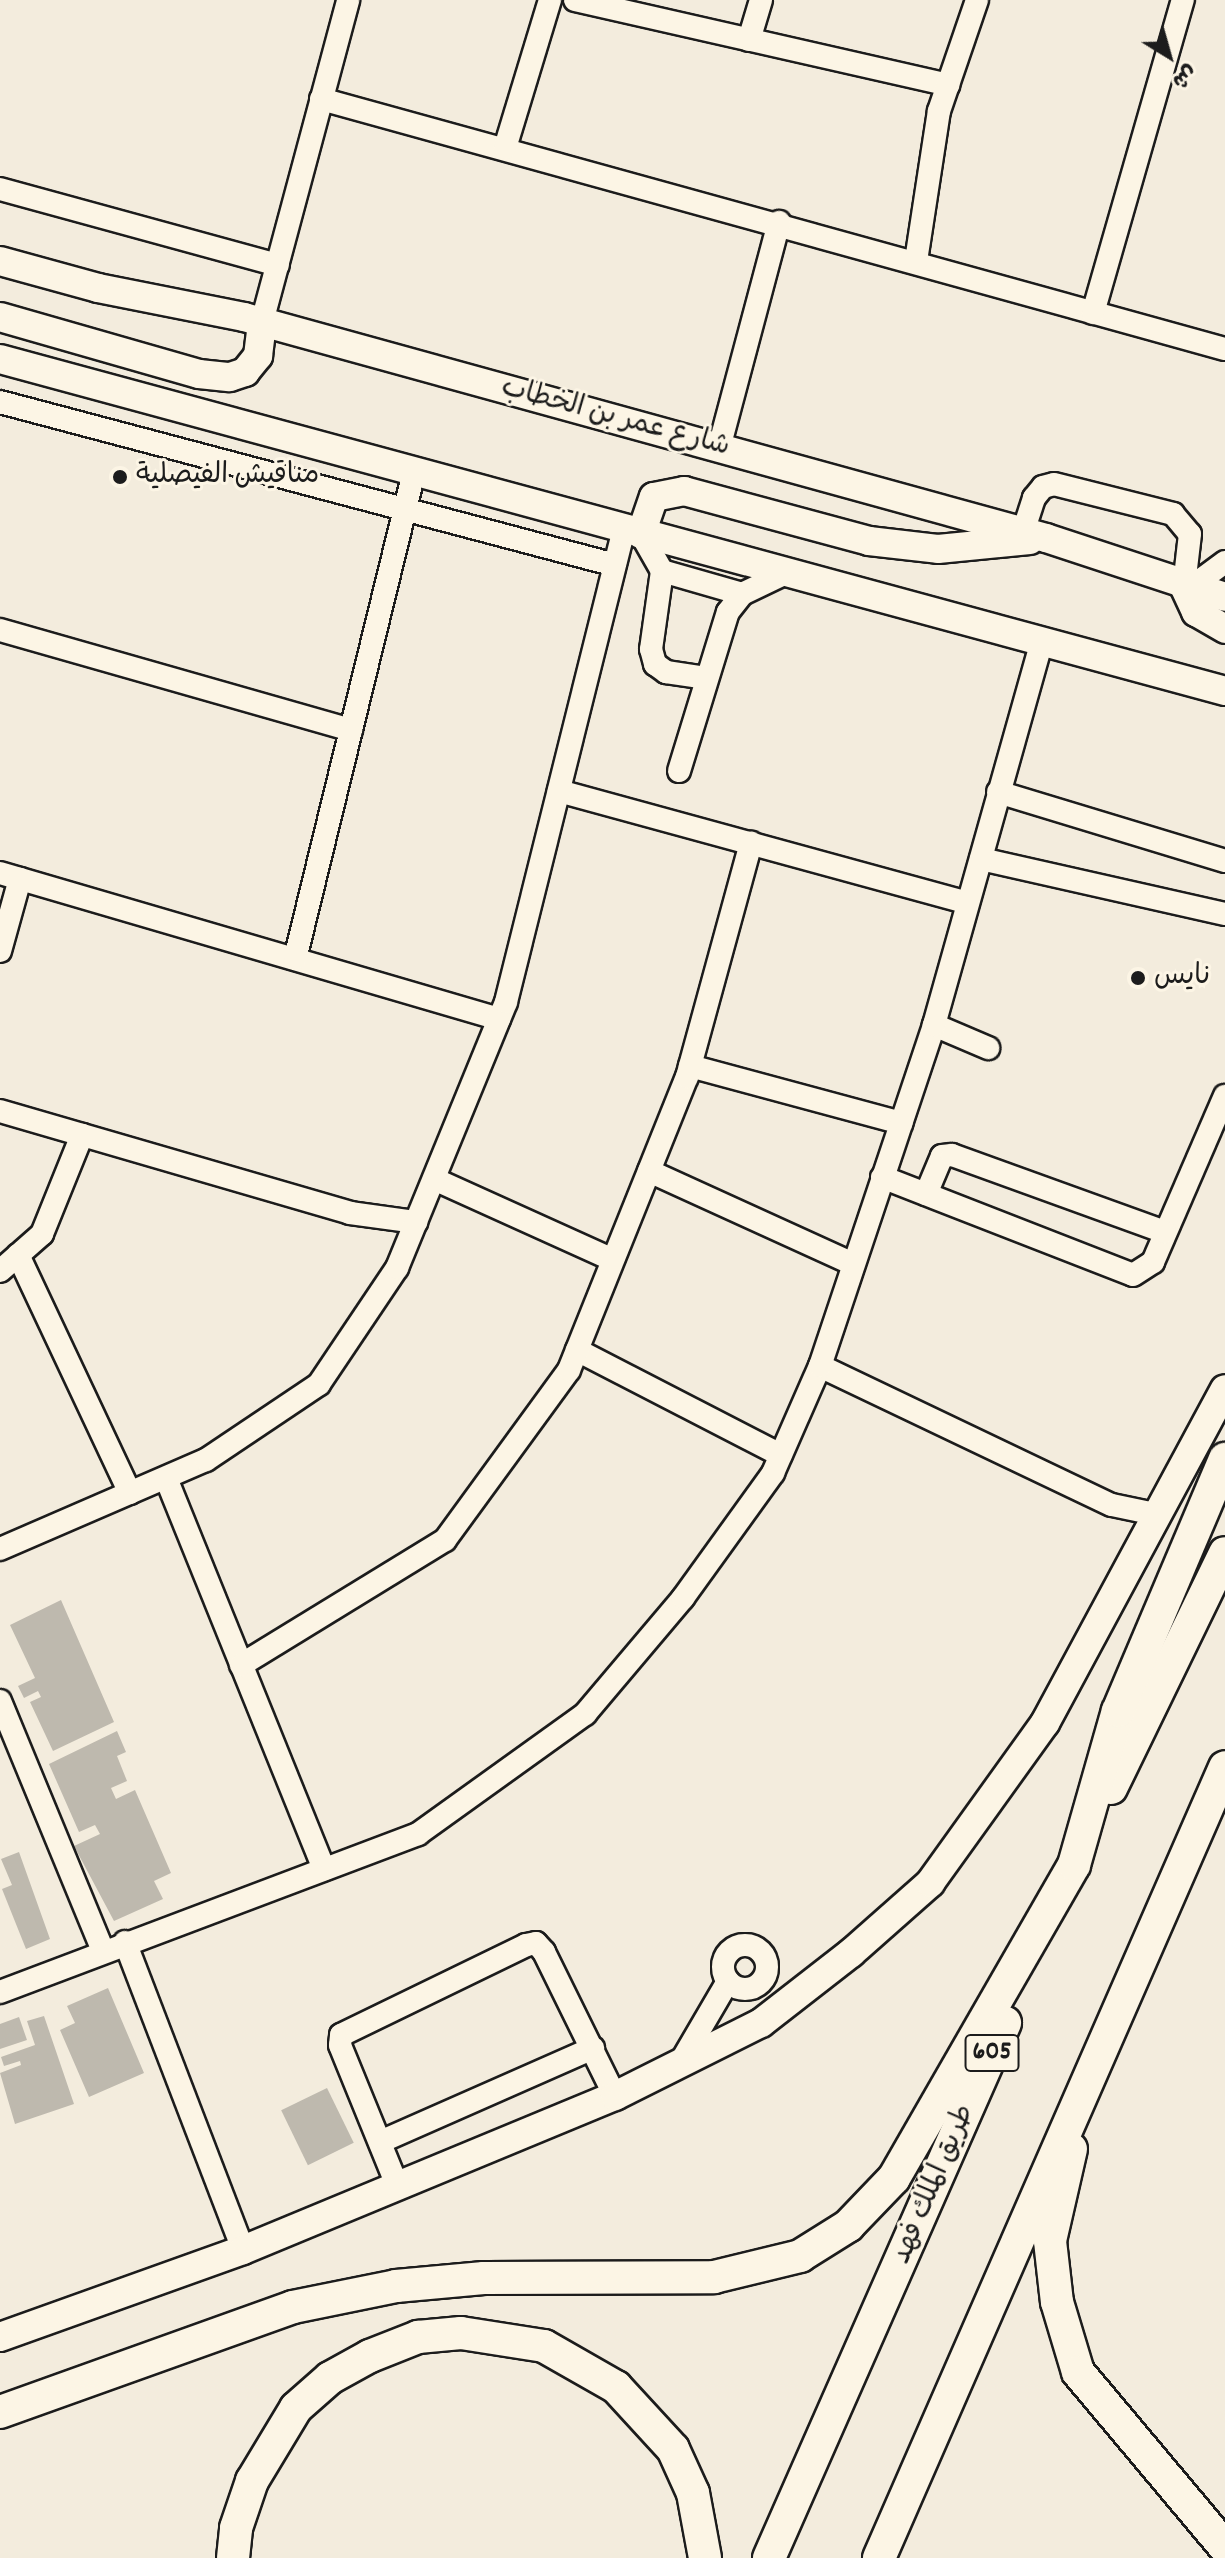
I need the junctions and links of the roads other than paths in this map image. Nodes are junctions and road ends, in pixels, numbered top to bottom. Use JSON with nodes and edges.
{"nodes":[{"id":1,"x":348,"y":0,"type":"edge"},
{"id":2,"x":550,"y":0,"type":"edge"},
{"id":3,"x":575,"y":0,"type":"edge"},
{"id":4,"x":761,"y":0,"type":"edge"},
{"id":5,"x":977,"y":0,"type":"edge"},
{"id":6,"x":1183,"y":0,"type":"edge"},
{"id":7,"x":749,"y":40,"type":"junction"},
{"id":8,"x":948,"y":85,"type":"junction"},
{"id":9,"x":321,"y":99,"type":"junction"},
{"id":10,"x":505,"y":148,"type":"junction"},
{"id":11,"x":0,"y":189,"type":"edge"},
{"id":12,"x":779,"y":222,"type":"junction"},
{"id":13,"x":0,"y":261,"type":"edge"},
{"id":14,"x":916,"y":261,"type":"junction"},
{"id":15,"x":278,"y":265,"type":"junction"},
{"id":16,"x":1093,"y":313,"type":"junction"},
{"id":17,"x":0,"y":317,"type":"edge"},
{"id":18,"x":262,"y":322,"type":"junction"},
{"id":19,"x":1225,"y":349,"type":"edge"},
{"id":20,"x":0,"y":359,"type":"edge"},
{"id":21,"x":0,"y":402,"type":"edge"},
{"id":22,"x":719,"y":448,"type":"junction"},
{"id":23,"x":414,"y":472,"type":"junction"},
{"id":24,"x":405,"y":509,"type":"junction"},
{"id":25,"x":632,"y":531,"type":"junction"},
{"id":26,"x":1035,"y":535,"type":"junction"},
{"id":27,"x":1225,"y":562,"type":"edge"},
{"id":28,"x":615,"y":565,"type":"junction"},
{"id":29,"x":662,"y":571,"type":"junction"},
{"id":30,"x":786,"y":573,"type":"junction"},
{"id":31,"x":1187,"y":586,"type":"junction"},
{"id":32,"x":742,"y":594,"type":"junction"},
{"id":33,"x":1225,"y":597,"type":"edge"},
{"id":34,"x":1225,"y":629,"type":"edge"},
{"id":35,"x":0,"y":630,"type":"edge"},
{"id":36,"x":1042,"y":642,"type":"junction"},
{"id":37,"x":706,"y":678,"type":"junction"},
{"id":38,"x":1221,"y":687,"type":"edge"},
{"id":39,"x":351,"y":730,"type":"junction"},
{"id":40,"x":679,"y":771,"type":"dead end"},
{"id":41,"x":559,"y":791,"type":"junction"},
{"id":42,"x":998,"y":792,"type":"junction"},
{"id":43,"x":751,"y":843,"type":"junction"},
{"id":44,"x":981,"y":859,"type":"junction"},
{"id":45,"x":1225,"y":861,"type":"edge"},
{"id":46,"x":10,"y":876,"type":"edge"},
{"id":47,"x":965,"y":902,"type":"junction"},
{"id":48,"x":1225,"y":914,"type":"edge"},
{"id":49,"x":0,"y":951,"type":"edge"},
{"id":50,"x":295,"y":959,"type":"junction"},
{"id":51,"x":499,"y":1019,"type":"junction"},
{"id":52,"x":934,"y":1025,"type":"junction"},
{"id":53,"x":988,"y":1048,"type":"dead end"},
{"id":54,"x":690,"y":1066,"type":"junction"},
{"id":55,"x":1225,"y":1096,"type":"edge"},
{"id":56,"x":0,"y":1111,"type":"edge"},
{"id":57,"x":901,"y":1123,"type":"junction"},
{"id":58,"x":82,"y":1135,"type":"junction"},
{"id":59,"x":649,"y":1171,"type":"junction"},
{"id":60,"x":882,"y":1177,"type":"junction"},
{"id":61,"x":434,"y":1179,"type":"junction"},
{"id":62,"x":926,"y":1194,"type":"junction"},
{"id":63,"x":416,"y":1222,"type":"junction"},
{"id":64,"x":1165,"y":1232,"type":"junction"},
{"id":65,"x":18,"y":1255,"type":"junction"},
{"id":66,"x":613,"y":1260,"type":"junction"},
{"id":67,"x":851,"y":1263,"type":"junction"},
{"id":68,"x":0,"y":1271,"type":"edge"},
{"id":69,"x":577,"y":1350,"type":"junction"},
{"id":70,"x":820,"y":1366,"type":"junction"},
{"id":71,"x":1225,"y":1389,"type":"edge"},
{"id":72,"x":780,"y":1455,"type":"junction"},
{"id":73,"x":1225,"y":1459,"type":"edge"},
{"id":74,"x":166,"y":1478,"type":"junction"},
{"id":75,"x":130,"y":1493,"type":"junction"},
{"id":76,"x":1155,"y":1514,"type":"junction"},
{"id":77,"x":1,"y":1545,"type":"edge"},
{"id":78,"x":1225,"y":1553,"type":"edge"},
{"id":79,"x":241,"y":1665,"type":"junction"},
{"id":80,"x":0,"y":1701,"type":"edge"},
{"id":81,"x":8,"y":1746,"type":"edge"},
{"id":82,"x":1224,"y":1769,"type":"edge"},
{"id":83,"x":1074,"y":1865,"type":"junction"},
{"id":84,"x":324,"y":1869,"type":"junction"},
{"id":85,"x":125,"y":1942,"type":"junction"},
{"id":86,"x":103,"y":1951,"type":"junction"},
{"id":87,"x":728,"y":1981,"type":"dead end"},
{"id":88,"x":0,"y":1992,"type":"edge"},
{"id":89,"x":593,"y":2048,"type":"junction"},
{"id":90,"x":679,"y":2065,"type":"junction"},
{"id":91,"x":1085,"y":2083,"type":"junction"},
{"id":92,"x":615,"y":2096,"type":"junction"},
{"id":93,"x":380,"y":2142,"type":"junction"},
{"id":94,"x":397,"y":2185,"type":"junction"},
{"id":95,"x":243,"y":2250,"type":"junction"},
{"id":96,"x":0,"y":2337,"type":"edge"},
{"id":97,"x":0,"y":2412,"type":"edge"},
{"id":98,"x":1225,"y":2547,"type":"edge"},
{"id":99,"x":233,"y":2558,"type":"edge"},
{"id":100,"x":705,"y":2558,"type":"edge"},
{"id":101,"x":769,"y":2558,"type":"edge"},
{"id":102,"x":879,"y":2558,"type":"edge"}],
"edges":[{"from":1,"to":9,"type":"street"},
{"from":2,"to":10,"type":"street"},
{"from":3,"to":7,"type":"street"},
{"from":4,"to":7,"type":"street"},
{"from":5,"to":8,"type":"street"},
{"from":6,"to":16,"type":"street"},
{"from":7,"to":8,"type":"street"},
{"from":8,"to":14,"type":"street"},
{"from":9,"to":10,"type":"street"},
{"from":9,"to":15,"type":"street"},
{"from":10,"to":12,"type":"street"},
{"from":11,"to":15,"type":"street"},
{"from":12,"to":14,"type":"street"},
{"from":12,"to":22,"type":"street"},
{"from":13,"to":18,"type":"main road","name":"شارع عمر بن الخطاب"},
{"from":14,"to":16,"type":"street"},
{"from":15,"to":18,"type":"street"},
{"from":16,"to":19,"type":"street"},
{"from":17,"to":18,"type":"main road"},
{"from":18,"to":22,"type":"main road","name":"شارع عمر بن الخطاب"},
{"from":20,"to":23,"type":"main road"},
{"from":21,"to":24,"type":"street"},
{"from":22,"to":26,"type":"main road","name":"شارع عمر بن الخطاب"},
{"from":23,"to":24,"type":"street"},
{"from":23,"to":25,"type":"main road"},
{"from":24,"to":28,"type":"street"},
{"from":24,"to":39,"type":"street"},
{"from":25,"to":26,"type":"main road"},
{"from":25,"to":28,"type":"street"},
{"from":25,"to":29,"type":"street"},
{"from":25,"to":30,"type":"main road"},
{"from":26,"to":31,"type":"main road","name":"شارع عمر بن الخطاب"},
{"from":26,"to":31,"type":"street"},
{"from":27,"to":31,"type":"street"},
{"from":28,"to":41,"type":"street"},
{"from":29,"to":32,"type":"street"},
{"from":29,"to":37,"type":"street"},
{"from":30,"to":32,"type":"street"},
{"from":30,"to":36,"type":"main road"},
{"from":31,"to":33,"type":"main road","name":"شارع عمر بن الخطاب"},
{"from":31,"to":34,"type":"main road"},
{"from":32,"to":37,"type":"street"},
{"from":35,"to":39,"type":"street"},
{"from":36,"to":38,"type":"main road"},
{"from":36,"to":42,"type":"street"},
{"from":37,"to":40,"type":"street"},
{"from":39,"to":50,"type":"street"},
{"from":41,"to":43,"type":"street"},
{"from":41,"to":51,"type":"street"},
{"from":42,"to":44,"type":"street"},
{"from":42,"to":45,"type":"street"},
{"from":43,"to":47,"type":"street"},
{"from":43,"to":54,"type":"street"},
{"from":44,"to":47,"type":"street"},
{"from":44,"to":48,"type":"street"},
{"from":46,"to":49,"type":"street"},
{"from":46,"to":50,"type":"street"},
{"from":47,"to":52,"type":"street"},
{"from":50,"to":51,"type":"street"},
{"from":51,"to":61,"type":"street"},
{"from":52,"to":53,"type":"street"},
{"from":52,"to":57,"type":"street"},
{"from":54,"to":57,"type":"street"},
{"from":54,"to":59,"type":"street"},
{"from":55,"to":64,"type":"street"},
{"from":56,"to":58,"type":"street"},
{"from":57,"to":60,"type":"street"},
{"from":58,"to":63,"type":"street"},
{"from":58,"to":65,"type":"street"},
{"from":59,"to":66,"type":"street"},
{"from":59,"to":67,"type":"street"},
{"from":60,"to":62,"type":"street"},
{"from":60,"to":67,"type":"street"},
{"from":61,"to":63,"type":"street"},
{"from":61,"to":66,"type":"street"},
{"from":62,"to":64,"type":"street"},
{"from":62,"to":64,"type":"street"},
{"from":63,"to":74,"type":"street"},
{"from":65,"to":68,"type":"street"},
{"from":65,"to":75,"type":"street"},
{"from":66,"to":69,"type":"street"},
{"from":67,"to":70,"type":"street"},
{"from":69,"to":72,"type":"street"},
{"from":69,"to":79,"type":"street"},
{"from":70,"to":72,"type":"street"},
{"from":70,"to":76,"type":"street"},
{"from":71,"to":76,"type":"main road"},
{"from":72,"to":84,"type":"street"},
{"from":73,"to":83,"type":"highway"},
{"from":74,"to":75,"type":"street"},
{"from":74,"to":79,"type":"street"},
{"from":75,"to":77,"type":"street"},
{"from":76,"to":90,"type":"main road"},
{"from":78,"to":83,"type":"highway","name":"طريق الملك فهد","number":"605"},
{"from":79,"to":84,"type":"street"},
{"from":80,"to":81,"type":"street"},
{"from":81,"to":86,"type":"street"},
{"from":82,"to":91,"type":"highway"},
{"from":83,"to":97,"type":"highway"},
{"from":83,"to":101,"type":"highway","name":"طريق الملك فهد","number":"605"},
{"from":84,"to":85,"type":"street"},
{"from":85,"to":86,"type":"street"},
{"from":85,"to":95,"type":"street"},
{"from":86,"to":88,"type":"street"},
{"from":87,"to":90,"type":"street"},
{"from":89,"to":92,"type":"street"},
{"from":89,"to":93,"type":"street"},
{"from":89,"to":93,"type":"street"},
{"from":90,"to":92,"type":"main road"},
{"from":91,"to":98,"type":"highway"},
{"from":91,"to":102,"type":"highway"},
{"from":92,"to":94,"type":"main road"},
{"from":93,"to":94,"type":"street"},
{"from":94,"to":95,"type":"main road"},
{"from":95,"to":96,"type":"main road"},
{"from":99,"to":100,"type":"highway"}]}
